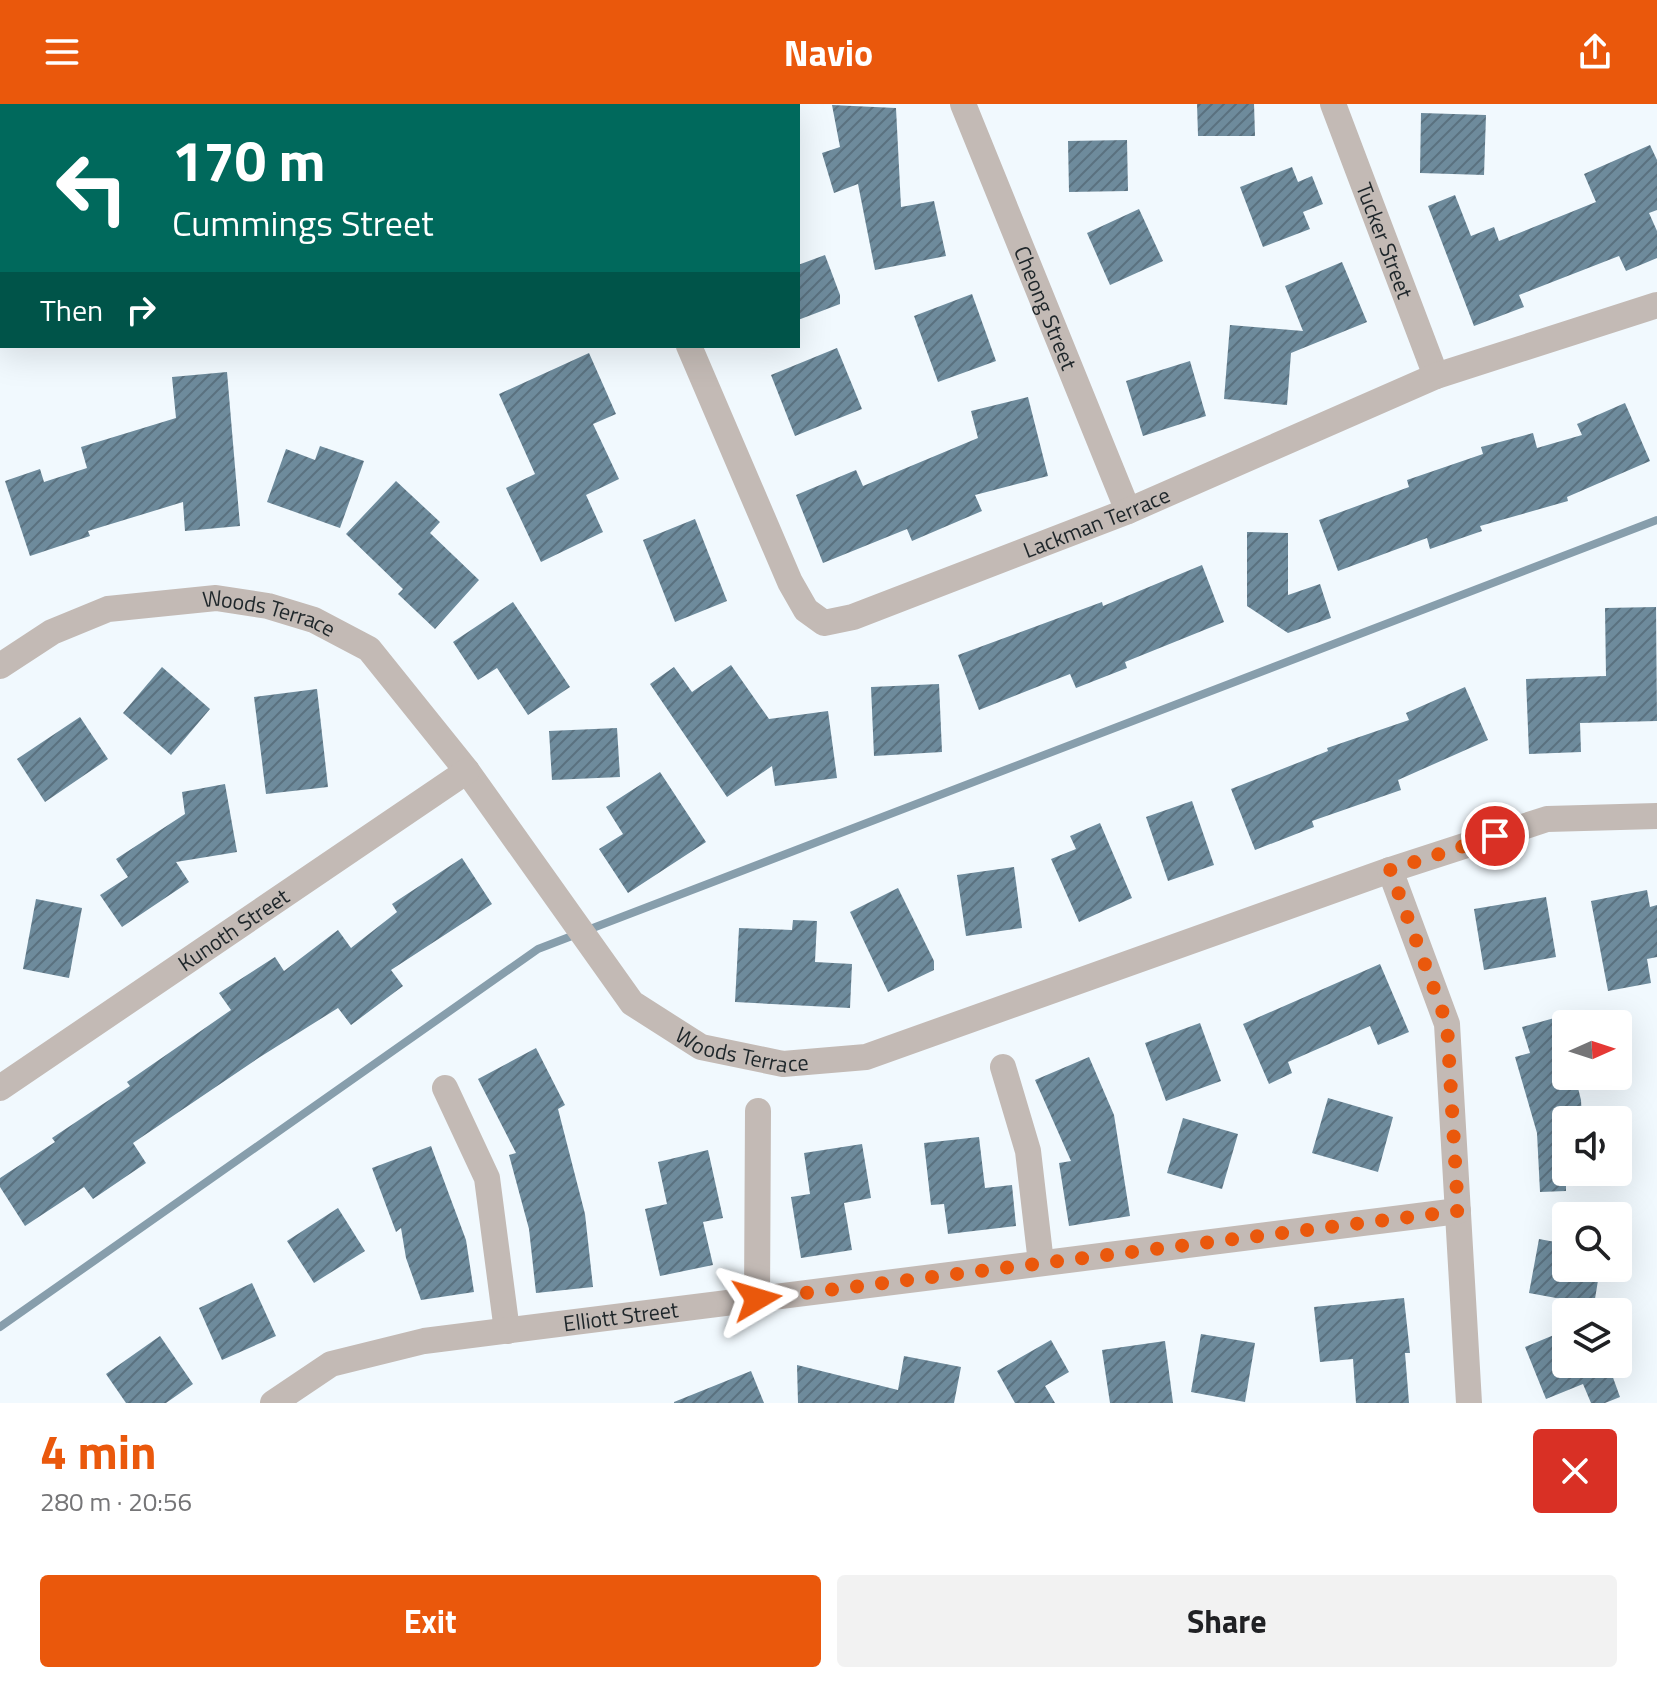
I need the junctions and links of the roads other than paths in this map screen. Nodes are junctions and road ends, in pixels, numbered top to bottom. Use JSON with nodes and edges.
{"nodes":[{"id":1,"x":963,"y":104,"type":"edge"},
{"id":2,"x":1333,"y":104,"type":"edge"},
{"id":3,"x":1657,"y":305,"type":"edge"},
{"id":4,"x":690,"y":348,"type":"edge"},
{"id":5,"x":1436,"y":376,"type":"junction"},
{"id":6,"x":1128,"y":511,"type":"junction"},
{"id":7,"x":0,"y":666,"type":"edge"},
{"id":8,"x":467,"y":771,"type":"junction"},
{"id":9,"x":1657,"y":816,"type":"edge"},
{"id":10,"x":1390,"y":870,"type":"junction"},
{"id":11,"x":1003,"y":1067,"type":"dead end"},
{"id":12,"x":0,"y":1088,"type":"edge"},
{"id":13,"x":445,"y":1088,"type":"dead end"},
{"id":14,"x":758,"y":1111,"type":"dead end"},
{"id":15,"x":1458,"y":1211,"type":"junction"},
{"id":16,"x":1041,"y":1263,"type":"junction"},
{"id":17,"x":757,"y":1299,"type":"junction"},
{"id":18,"x":507,"y":1331,"type":"junction"},
{"id":19,"x":273,"y":1403,"type":"edge"},
{"id":20,"x":1469,"y":1403,"type":"edge"}],
"edges":[{"from":1,"to":6,"type":"street","name":"Cheong Street"},
{"from":2,"to":5,"type":"street","name":"Tucker Street"},
{"from":3,"to":5,"type":"street","name":"Lackman Terrace"},
{"from":4,"to":6,"type":"street","name":"Lackman Terrace"},
{"from":5,"to":6,"type":"street","name":"Lackman Terrace"},
{"from":7,"to":8,"type":"street","name":"Woods Terrace"},
{"from":8,"to":10,"type":"street","name":"Woods Terrace"},
{"from":8,"to":12,"type":"street","name":"Kunoth Street"},
{"from":9,"to":10,"type":"street","name":"Woods Terrace"},
{"from":10,"to":15,"type":"street"},
{"from":11,"to":16,"type":"street"},
{"from":13,"to":18,"type":"street"},
{"from":14,"to":17,"type":"street"},
{"from":15,"to":16,"type":"street","name":"Elliott Street"},
{"from":15,"to":20,"type":"street"},
{"from":16,"to":17,"type":"street","name":"Elliott Street"},
{"from":17,"to":18,"type":"street","name":"Elliott Street"},
{"from":18,"to":19,"type":"street","name":"Elliott Street"}]}
